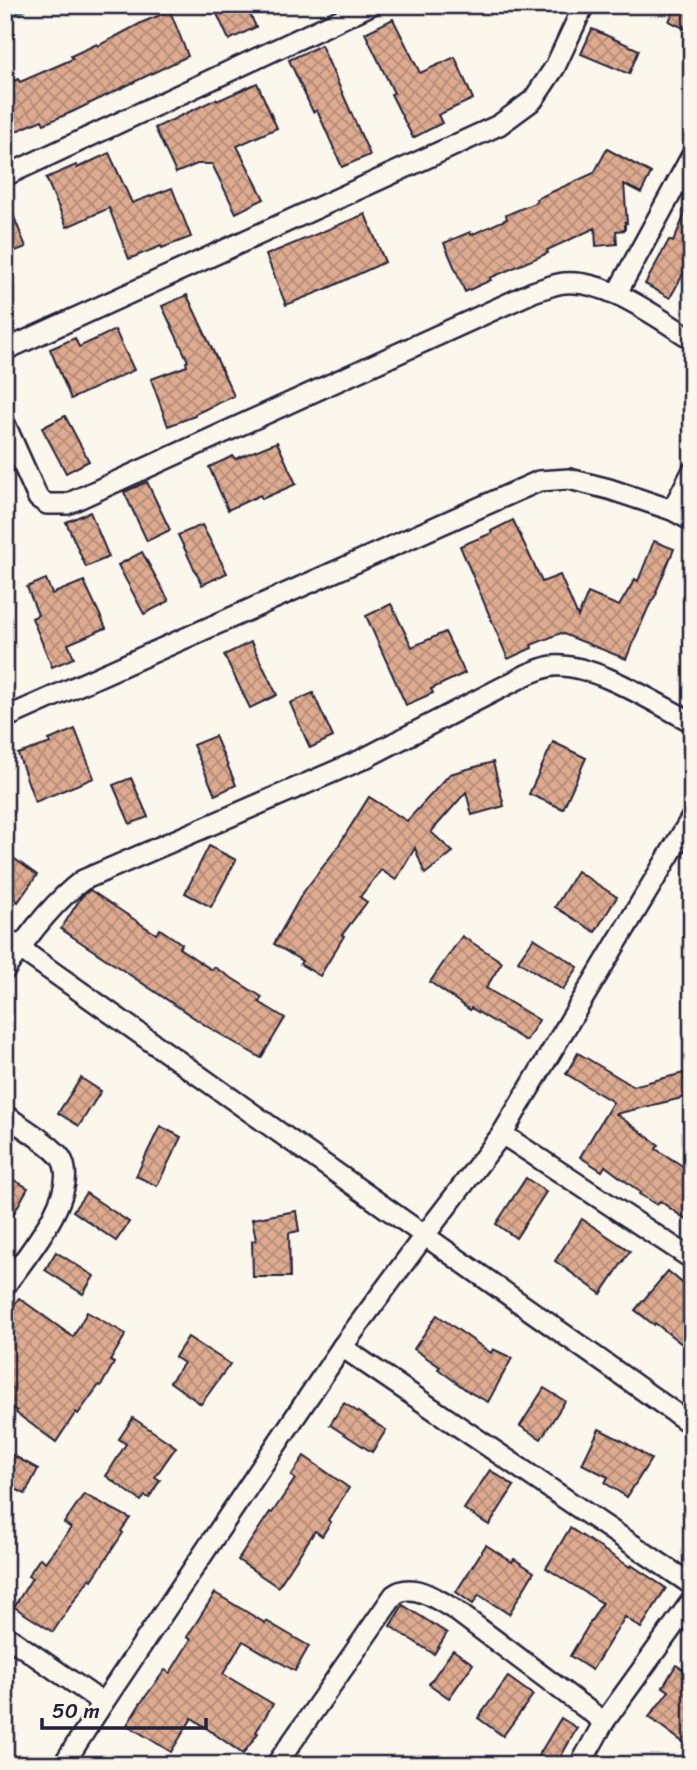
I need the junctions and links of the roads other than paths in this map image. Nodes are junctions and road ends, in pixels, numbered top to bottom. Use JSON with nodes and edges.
{"nodes":[{"id":1,"x":371,"y":5,"type":"edge"},
{"id":2,"x":582,"y":6,"type":"edge"},
{"id":3,"x":692,"y":155,"type":"edge"},
{"id":4,"x":5,"y":176,"type":"edge"},
{"id":5,"x":617,"y":293,"type":"junction"},
{"id":6,"x":692,"y":339,"type":"edge"},
{"id":7,"x":5,"y":350,"type":"edge"},
{"id":8,"x":5,"y":424,"type":"edge"},
{"id":9,"x":692,"y":472,"type":"edge"},
{"id":10,"x":672,"y":510,"type":"junction"},
{"id":11,"x":692,"y":521,"type":"edge"},
{"id":12,"x":5,"y":718,"type":"edge"},
{"id":13,"x":692,"y":722,"type":"edge"},
{"id":14,"x":692,"y":817,"type":"edge"},
{"id":15,"x":12,"y":943,"type":"edge"},
{"id":16,"x":5,"y":970,"type":"edge"},
{"id":17,"x":5,"y":1115,"type":"edge"},
{"id":18,"x":502,"y":1134,"type":"junction"},
{"id":19,"x":424,"y":1236,"type":"junction"},
{"id":20,"x":692,"y":1259,"type":"edge"},
{"id":21,"x":5,"y":1286,"type":"edge"},
{"id":22,"x":342,"y":1348,"type":"junction"},
{"id":23,"x":692,"y":1425,"type":"edge"},
{"id":24,"x":692,"y":1585,"type":"edge"},
{"id":25,"x":692,"y":1600,"type":"edge"},
{"id":26,"x":5,"y":1635,"type":"edge"},
{"id":27,"x":103,"y":1703,"type":"junction"},
{"id":28,"x":604,"y":1722,"type":"junction"},
{"id":29,"x":64,"y":1765,"type":"edge"},
{"id":30,"x":276,"y":1765,"type":"edge"},
{"id":31,"x":580,"y":1765,"type":"edge"}],
"edges":[{"from":1,"to":4,"type":"street"},
{"from":2,"to":7,"type":"street"},
{"from":3,"to":5,"type":"street"},
{"from":5,"to":6,"type":"street"},
{"from":5,"to":8,"type":"street"},
{"from":9,"to":10,"type":"street"},
{"from":10,"to":11,"type":"street"},
{"from":10,"to":12,"type":"street"},
{"from":13,"to":15,"type":"street"},
{"from":14,"to":18,"type":"street"},
{"from":15,"to":16,"type":"street"},
{"from":15,"to":19,"type":"street"},
{"from":17,"to":21,"type":"street"},
{"from":18,"to":19,"type":"street"},
{"from":18,"to":20,"type":"street"},
{"from":19,"to":22,"type":"street"},
{"from":19,"to":23,"type":"street"},
{"from":22,"to":24,"type":"street"},
{"from":22,"to":27,"type":"street"},
{"from":25,"to":28,"type":"street"},
{"from":26,"to":27,"type":"street"},
{"from":27,"to":29,"type":"street"},
{"from":28,"to":30,"type":"street"},
{"from":28,"to":31,"type":"street"}]}
